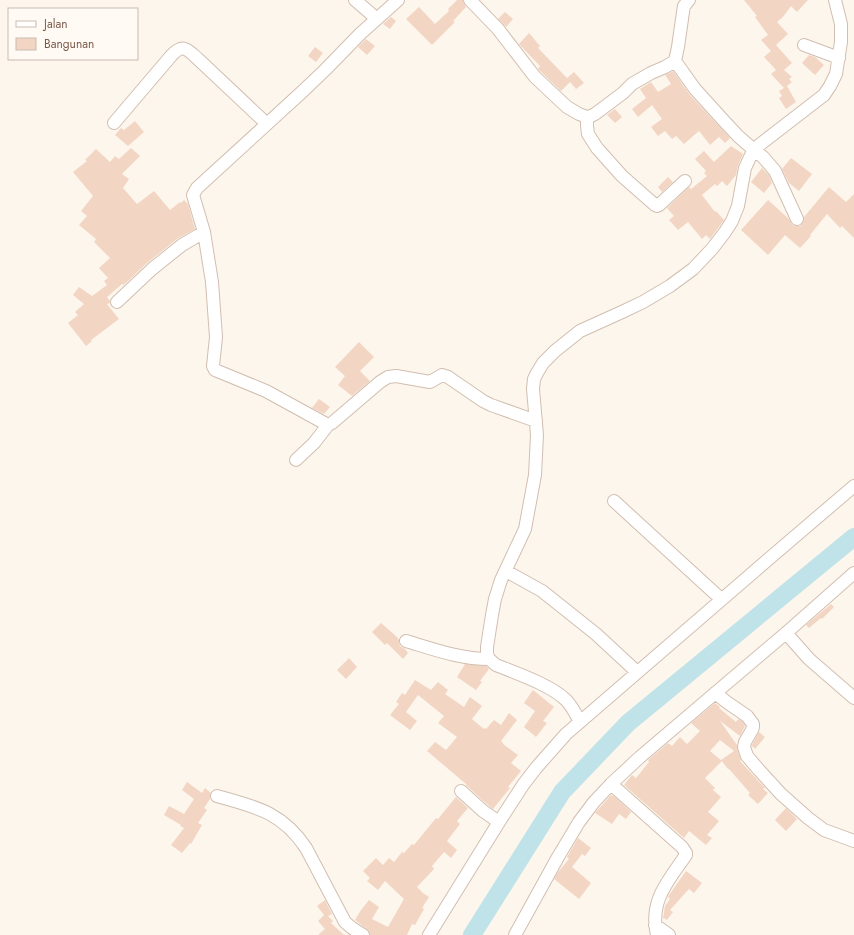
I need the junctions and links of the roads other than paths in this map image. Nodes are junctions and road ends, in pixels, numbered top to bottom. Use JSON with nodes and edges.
{"nodes":[{"id":1,"x":355,"y":0,"type":"edge"},
{"id":2,"x":398,"y":0,"type":"edge"},
{"id":3,"x":470,"y":0,"type":"edge"},
{"id":4,"x":688,"y":0,"type":"edge"},
{"id":5,"x":835,"y":0,"type":"edge"},
{"id":6,"x":377,"y":19,"type":"junction"},
{"id":7,"x":804,"y":45,"type":"dead end"},
{"id":8,"x":839,"y":58,"type":"junction"},
{"id":9,"x":675,"y":61,"type":"junction"},
{"id":10,"x":587,"y":117,"type":"junction"},
{"id":11,"x":114,"y":123,"type":"dead end"},
{"id":12,"x":267,"y":124,"type":"junction"},
{"id":13,"x":758,"y":153,"type":"junction"},
{"id":14,"x":685,"y":181,"type":"dead end"},
{"id":15,"x":797,"y":219,"type":"dead end"},
{"id":16,"x":204,"y":232,"type":"junction"},
{"id":17,"x":117,"y":302,"type":"dead end"},
{"id":18,"x":536,"y":421,"type":"junction"},
{"id":19,"x":328,"y":425,"type":"junction"},
{"id":20,"x":296,"y":460,"type":"dead end"},
{"id":21,"x":854,"y":486,"type":"edge"},
{"id":22,"x":614,"y":501,"type":"dead end"},
{"id":23,"x":506,"y":571,"type":"junction"},
{"id":24,"x":854,"y":573,"type":"edge"},
{"id":25,"x":722,"y":599,"type":"junction"},
{"id":26,"x":786,"y":633,"type":"junction"},
{"id":27,"x":406,"y":641,"type":"dead end"},
{"id":28,"x":489,"y":659,"type":"junction"},
{"id":29,"x":637,"y":672,"type":"junction"},
{"id":30,"x":716,"y":693,"type":"junction"},
{"id":31,"x":854,"y":698,"type":"edge"},
{"id":32,"x":580,"y":722,"type":"junction"},
{"id":33,"x":611,"y":784,"type":"junction"},
{"id":34,"x":461,"y":792,"type":"dead end"},
{"id":35,"x":217,"y":796,"type":"dead end"},
{"id":36,"x":499,"y":822,"type":"junction"},
{"id":37,"x":854,"y":841,"type":"edge"},
{"id":38,"x":656,"y":930,"type":"edge"},
{"id":39,"x":363,"y":935,"type":"edge"},
{"id":40,"x":429,"y":935,"type":"edge"},
{"id":41,"x":515,"y":935,"type":"edge"},
{"id":42,"x":670,"y":935,"type":"edge"}],
"edges":[{"from":1,"to":6,"type":"street"},
{"from":2,"to":6,"type":"street"},
{"from":3,"to":10,"type":"street"},
{"from":4,"to":9,"type":"street"},
{"from":5,"to":8,"type":"street"},
{"from":6,"to":12,"type":"street"},
{"from":7,"to":8,"type":"street"},
{"from":8,"to":13,"type":"street"},
{"from":9,"to":10,"type":"street"},
{"from":9,"to":13,"type":"street"},
{"from":10,"to":14,"type":"street"},
{"from":11,"to":12,"type":"street"},
{"from":12,"to":16,"type":"street"},
{"from":13,"to":15,"type":"street"},
{"from":13,"to":18,"type":"street"},
{"from":16,"to":17,"type":"street"},
{"from":16,"to":19,"type":"street"},
{"from":18,"to":19,"type":"street"},
{"from":18,"to":23,"type":"street"},
{"from":19,"to":20,"type":"street"},
{"from":21,"to":25,"type":"street"},
{"from":22,"to":25,"type":"street"},
{"from":23,"to":28,"type":"street"},
{"from":23,"to":29,"type":"street"},
{"from":24,"to":26,"type":"street"},
{"from":25,"to":29,"type":"street"},
{"from":26,"to":30,"type":"street"},
{"from":26,"to":31,"type":"street"},
{"from":27,"to":28,"type":"street"},
{"from":28,"to":32,"type":"street"},
{"from":29,"to":32,"type":"street"},
{"from":30,"to":33,"type":"street"},
{"from":30,"to":37,"type":"street"},
{"from":32,"to":36,"type":"street"},
{"from":33,"to":38,"type":"street"},
{"from":33,"to":41,"type":"street"},
{"from":34,"to":36,"type":"street"},
{"from":35,"to":39,"type":"street"},
{"from":36,"to":40,"type":"street"},
{"from":38,"to":42,"type":"street"}]}
